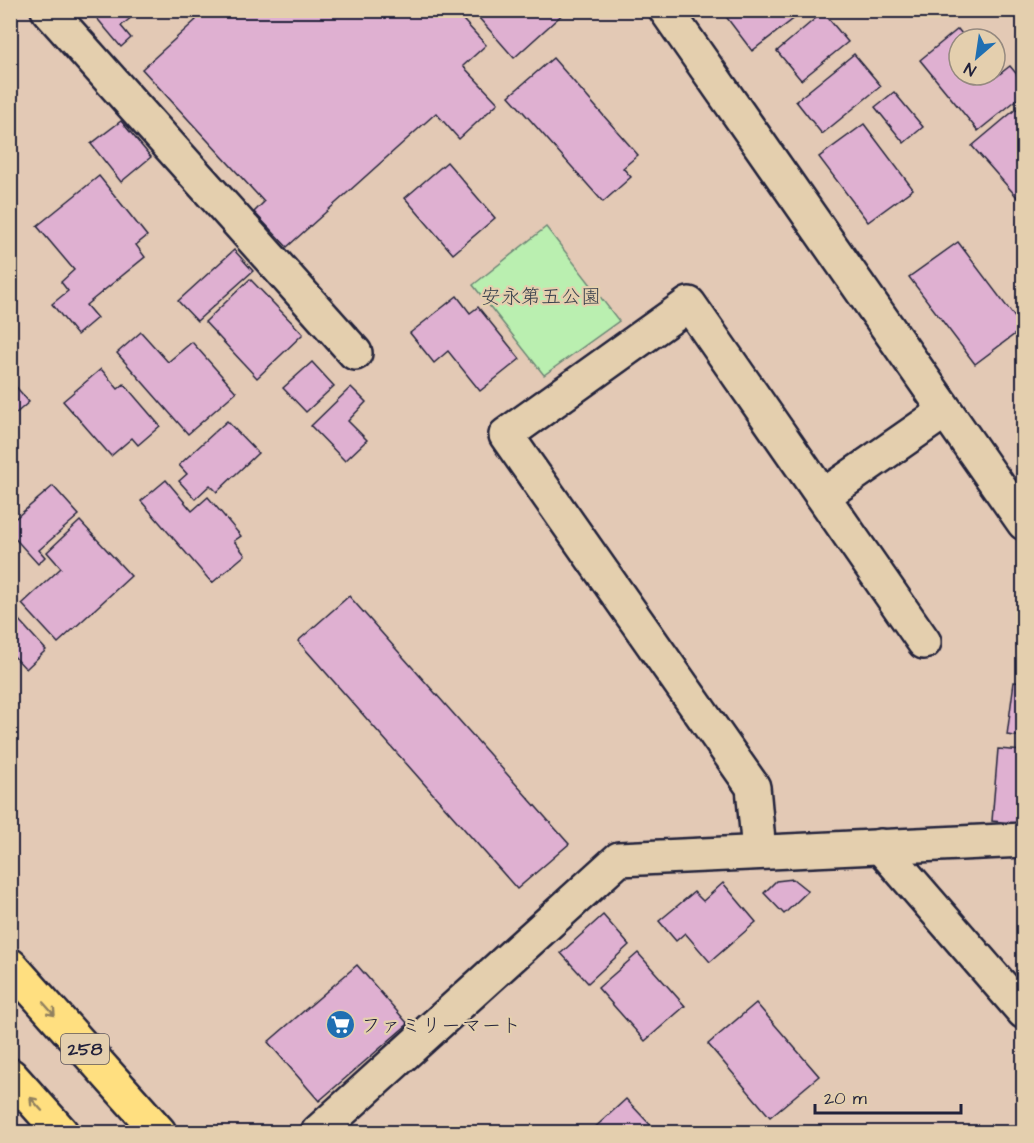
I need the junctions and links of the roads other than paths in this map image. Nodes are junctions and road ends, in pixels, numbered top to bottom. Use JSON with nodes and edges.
{"nodes":[{"id":1,"x":48,"y":10,"type":"edge"},
{"id":2,"x":666,"y":10,"type":"edge"},
{"id":3,"x":356,"y":353,"type":"dead end"},
{"id":4,"x":945,"y":411,"type":"junction"},
{"id":5,"x":822,"y":496,"type":"junction"},
{"id":6,"x":1023,"y":523,"type":"edge"},
{"id":7,"x":924,"y":642,"type":"dead end"},
{"id":8,"x":1023,"y":840,"type":"edge"},
{"id":9,"x":880,"y":846,"type":"junction"},
{"id":10,"x":759,"y":852,"type":"junction"},
{"id":11,"x":10,"y":965,"type":"edge"},
{"id":12,"x":1023,"y":1012,"type":"edge"},
{"id":13,"x":10,"y":1075,"type":"edge"},
{"id":14,"x":61,"y":1132,"type":"edge"},
{"id":15,"x":159,"y":1132,"type":"edge"},
{"id":16,"x":318,"y":1132,"type":"edge"}],
"edges":[{"from":1,"to":3,"type":"street"},
{"from":2,"to":4,"type":"street"},
{"from":4,"to":5,"type":"street"},
{"from":4,"to":6,"type":"street"},
{"from":5,"to":7,"type":"street"},
{"from":5,"to":10,"type":"street"},
{"from":8,"to":9,"type":"street"},
{"from":9,"to":10,"type":"street"},
{"from":9,"to":12,"type":"street"},
{"from":10,"to":16,"type":"street"},
{"from":11,"to":15,"type":"highway","number":"258","one_way":true},
{"from":14,"to":13,"type":"highway","one_way":true}]}
